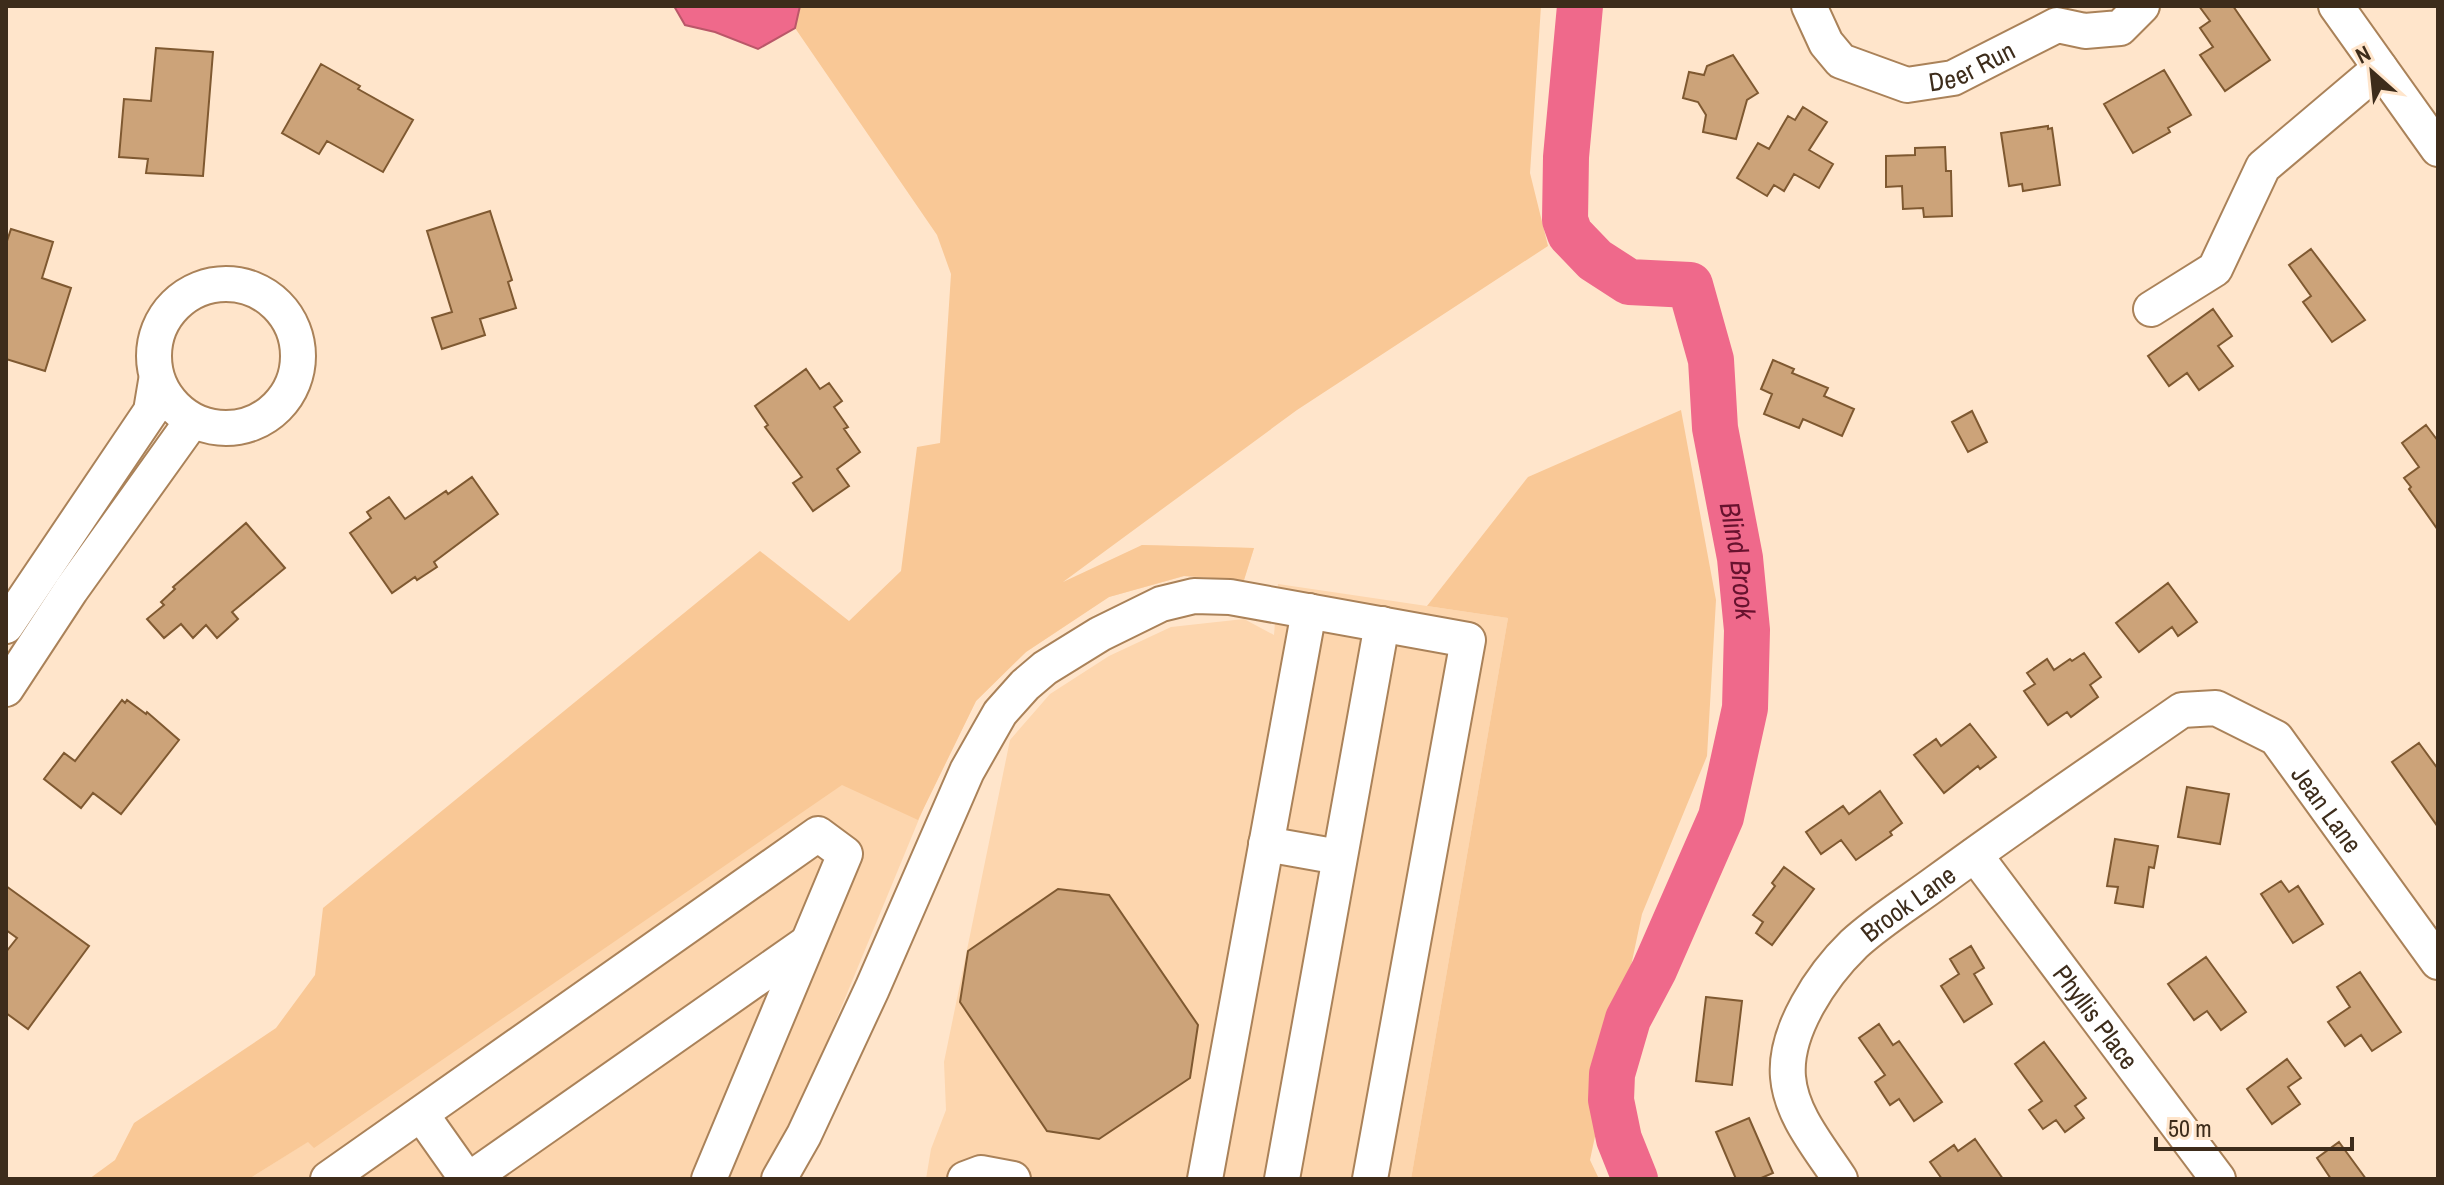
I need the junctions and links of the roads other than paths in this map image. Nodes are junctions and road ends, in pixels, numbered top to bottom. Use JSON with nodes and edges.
{"nodes":[{"id":1,"x":1809,"y":6,"type":"edge"},
{"id":2,"x":2052,"y":6,"type":"edge"},
{"id":3,"x":2142,"y":6,"type":"edge"},
{"id":4,"x":2336,"y":6,"type":"edge"},
{"id":5,"x":2024,"y":40,"type":"junction"},
{"id":6,"x":2380,"y":68,"type":"junction"},
{"id":7,"x":2438,"y":149,"type":"edge"},
{"id":8,"x":2151,"y":309,"type":"dead end"},
{"id":9,"x":156,"y":381,"type":"junction"},
{"id":10,"x":192,"y":421,"type":"junction"},
{"id":11,"x":1309,"y":611,"type":"junction"},
{"id":12,"x":1382,"y":624,"type":"junction"},
{"id":13,"x":6,"y":626,"type":"edge"},
{"id":14,"x":6,"y":689,"type":"edge"},
{"id":15,"x":2182,"y":710,"type":"joint"},
{"id":16,"x":1266,"y":844,"type":"junction"},
{"id":17,"x":1975,"y":855,"type":"junction"},
{"id":18,"x":1339,"y":857,"type":"junction"},
{"id":19,"x":808,"y":943,"type":"junction"},
{"id":20,"x":2438,"y":962,"type":"edge"},
{"id":21,"x":421,"y":1114,"type":"junction"},
{"id":22,"x":328,"y":1179,"type":"edge"},
{"id":23,"x":468,"y":1179,"type":"edge"},
{"id":24,"x":709,"y":1179,"type":"edge"},
{"id":25,"x":779,"y":1179,"type":"edge"},
{"id":26,"x":965,"y":1179,"type":"edge"},
{"id":27,"x":1013,"y":1179,"type":"edge"},
{"id":28,"x":1205,"y":1179,"type":"edge"},
{"id":29,"x":1282,"y":1179,"type":"edge"},
{"id":30,"x":1370,"y":1179,"type":"edge"},
{"id":31,"x":1840,"y":1179,"type":"edge"},
{"id":32,"x":2218,"y":1179,"type":"edge"}],
"edges":[{"from":1,"to":5,"type":"street","name":"Deer Run"},
{"from":2,"to":5,"type":"street","name":"Deer Run"},
{"from":3,"to":5,"type":"street","name":"Deer Run"},
{"from":4,"to":6,"type":"street"},
{"from":6,"to":7,"type":"street"},
{"from":6,"to":8,"type":"street"},
{"from":9,"to":10,"type":"street"},
{"from":9,"to":10,"type":"street"},
{"from":9,"to":13,"type":"street"},
{"from":10,"to":14,"type":"street"},
{"from":11,"to":12,"type":"street"},
{"from":11,"to":16,"type":"street"},
{"from":11,"to":25,"type":"street"},
{"from":12,"to":18,"type":"street"},
{"from":12,"to":30,"type":"street"},
{"from":15,"to":17,"type":"street","name":"Brook Lane"},
{"from":15,"to":20,"type":"street","name":"Jean Lane"},
{"from":16,"to":18,"type":"street"},
{"from":16,"to":28,"type":"street"},
{"from":17,"to":31,"type":"street","name":"Brook Lane"},
{"from":17,"to":32,"type":"street","name":"Phyllis Place"},
{"from":18,"to":29,"type":"street"},
{"from":19,"to":21,"type":"street"},
{"from":19,"to":23,"type":"street"},
{"from":19,"to":24,"type":"street"},
{"from":21,"to":22,"type":"street"},
{"from":21,"to":23,"type":"street"},
{"from":26,"to":27,"type":"street"}]}
